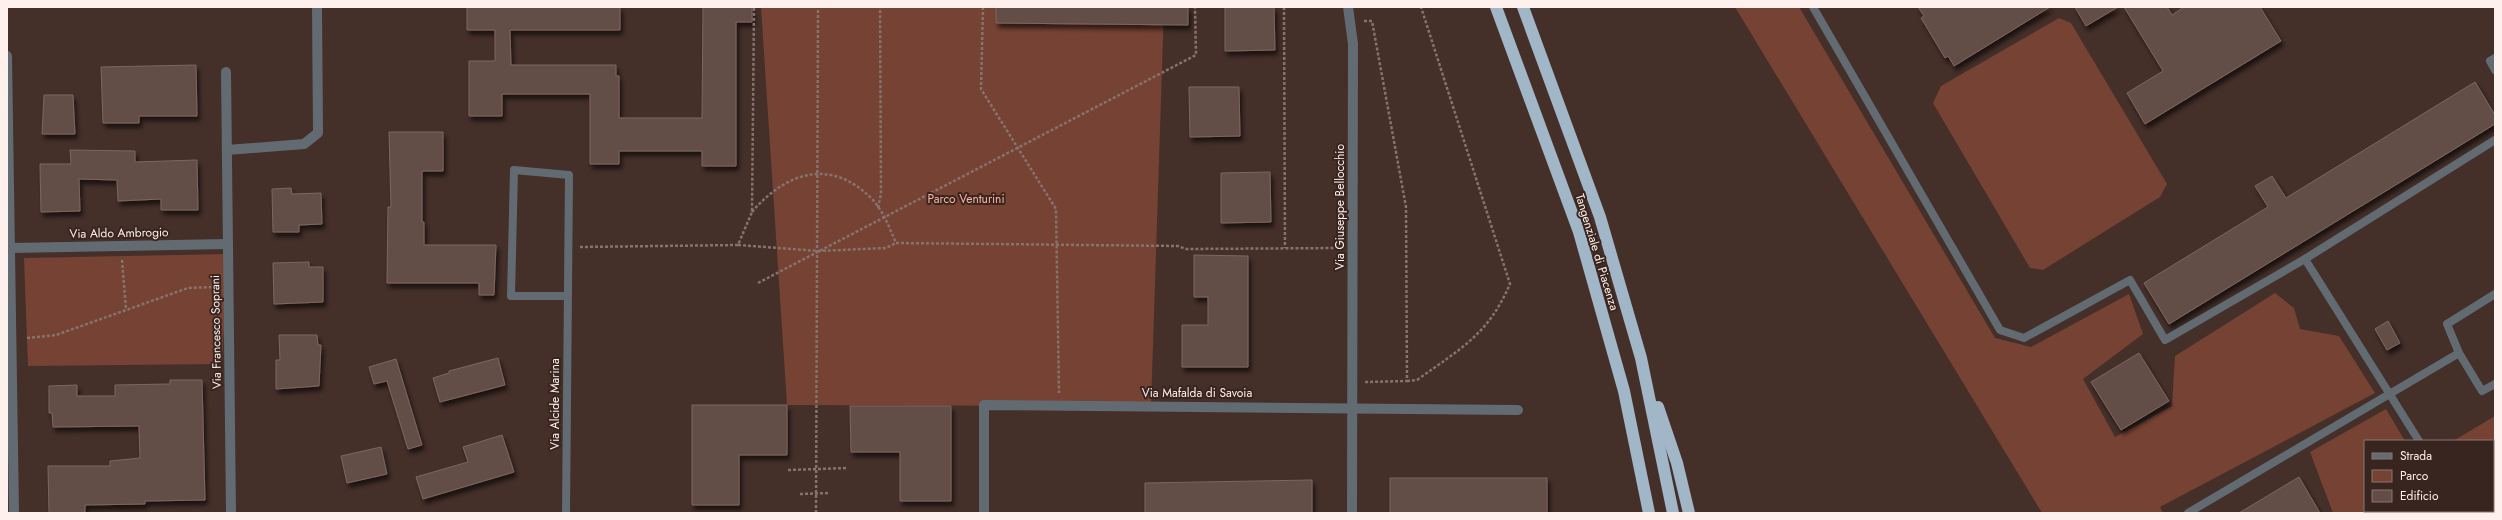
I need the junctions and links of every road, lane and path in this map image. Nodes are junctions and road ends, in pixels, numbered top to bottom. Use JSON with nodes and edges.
{"nodes":[{"id":1,"x":317,"y":7,"type":"edge"},
{"id":2,"x":754,"y":7,"type":"edge"},
{"id":3,"x":818,"y":7,"type":"edge"},
{"id":4,"x":880,"y":7,"type":"edge"},
{"id":5,"x":982,"y":7,"type":"edge"},
{"id":6,"x":1195,"y":7,"type":"edge"},
{"id":7,"x":1284,"y":7,"type":"edge"},
{"id":8,"x":1348,"y":7,"type":"edge"},
{"id":9,"x":1421,"y":7,"type":"edge"},
{"id":10,"x":1496,"y":7,"type":"edge"},
{"id":11,"x":1523,"y":7,"type":"edge"},
{"id":12,"x":1813,"y":7,"type":"edge"},
{"id":13,"x":1350,"y":22,"type":"junction"},
{"id":14,"x":7,"y":56,"type":"edge"},
{"id":15,"x":2495,"y":58,"type":"edge"},
{"id":16,"x":2495,"y":70,"type":"edge"},
{"id":17,"x":226,"y":72,"type":"dead end"},
{"id":18,"x":2495,"y":140,"type":"edge"},
{"id":19,"x":1018,"y":147,"type":"junction"},
{"id":20,"x":227,"y":150,"type":"junction"},
{"id":21,"x":818,"y":175,"type":"junction"},
{"id":22,"x":878,"y":208,"type":"junction"},
{"id":23,"x":752,"y":212,"type":"junction"},
{"id":24,"x":885,"y":217,"type":"junction"},
{"id":25,"x":896,"y":243,"type":"junction"},
{"id":26,"x":228,"y":244,"type":"junction"},
{"id":27,"x":738,"y":245,"type":"junction"},
{"id":28,"x":1057,"y":245,"type":"junction"},
{"id":29,"x":11,"y":248,"type":"junction"},
{"id":30,"x":568,"y":248,"type":"junction"},
{"id":31,"x":1285,"y":248,"type":"junction"},
{"id":32,"x":1353,"y":248,"type":"junction"},
{"id":33,"x":818,"y":251,"type":"junction"},
{"id":34,"x":2305,"y":259,"type":"junction"},
{"id":35,"x":122,"y":260,"type":"dead end"},
{"id":36,"x":758,"y":282,"type":"dead end"},
{"id":37,"x":218,"y":287,"type":"dead end"},
{"id":38,"x":9,"y":294,"type":"edge"},
{"id":39,"x":2495,"y":294,"type":"edge"},
{"id":40,"x":568,"y":296,"type":"junction"},
{"id":41,"x":126,"y":310,"type":"junction"},
{"id":42,"x":27,"y":338,"type":"dead end"},
{"id":43,"x":2459,"y":353,"type":"junction"},
{"id":44,"x":1641,"y":358,"type":"junction"},
{"id":45,"x":1407,"y":381,"type":"junction"},
{"id":46,"x":1353,"y":382,"type":"junction"},
{"id":47,"x":2495,"y":384,"type":"edge"},
{"id":48,"x":2389,"y":394,"type":"junction"},
{"id":49,"x":1059,"y":405,"type":"junction"},
{"id":50,"x":1352,"y":408,"type":"junction"},
{"id":51,"x":1518,"y":410,"type":"dead end"},
{"id":52,"x":2418,"y":440,"type":"edge"},
{"id":53,"x":847,"y":468,"type":"dead end"},
{"id":54,"x":816,"y":469,"type":"junction"},
{"id":55,"x":788,"y":470,"type":"dead end"},
{"id":56,"x":830,"y":493,"type":"dead end"},
{"id":57,"x":800,"y":494,"type":"dead end"},
{"id":58,"x":816,"y":494,"type":"junction"},
{"id":59,"x":14,"y":513,"type":"edge"},
{"id":60,"x":231,"y":513,"type":"edge"},
{"id":61,"x":566,"y":513,"type":"edge"},
{"id":62,"x":816,"y":513,"type":"edge"},
{"id":63,"x":984,"y":513,"type":"edge"},
{"id":64,"x":1352,"y":513,"type":"edge"},
{"id":65,"x":1649,"y":513,"type":"edge"},
{"id":66,"x":1673,"y":513,"type":"edge"},
{"id":67,"x":1689,"y":513,"type":"edge"},
{"id":68,"x":2188,"y":513,"type":"edge"}],
"edges":[{"from":1,"to":20,"type":"street"},
{"from":2,"to":23,"type":"path"},
{"from":3,"to":21,"type":"path"},
{"from":4,"to":22,"type":"path"},
{"from":5,"to":19,"type":"path"},
{"from":6,"to":19,"type":"path"},
{"from":7,"to":31,"type":"path"},
{"from":8,"to":13,"type":"street","name":"Via Giuseppe Bellocchio"},
{"from":9,"to":45,"type":"path"},
{"from":10,"to":65,"type":"highway","name":"Tangenziale di Piacenza"},
{"from":11,"to":44,"type":"highway","name":"Tangenziale di Piacenza"},
{"from":12,"to":34,"type":"lane"},
{"from":13,"to":32,"type":"street","name":"Via Giuseppe Bellocchio"},
{"from":13,"to":45,"type":"path"},
{"from":14,"to":29,"type":"street"},
{"from":15,"to":16,"type":"lane"},
{"from":17,"to":20,"type":"street","name":"Via Francesco Soprani"},
{"from":18,"to":34,"type":"lane"},
{"from":19,"to":24,"type":"path"},
{"from":19,"to":28,"type":"path"},
{"from":20,"to":26,"type":"street","name":"Via Francesco Soprani"},
{"from":21,"to":22,"type":"path"},
{"from":21,"to":23,"type":"path"},
{"from":21,"to":33,"type":"path"},
{"from":22,"to":24,"type":"path"},
{"from":23,"to":27,"type":"path"},
{"from":24,"to":25,"type":"path"},
{"from":24,"to":33,"type":"path"},
{"from":25,"to":28,"type":"path"},
{"from":25,"to":33,"type":"path"},
{"from":26,"to":29,"type":"street","name":"Via Aldo Ambrogio"},
{"from":26,"to":60,"type":"street","name":"Via Francesco Soprani"},
{"from":27,"to":30,"type":"path"},
{"from":27,"to":33,"type":"path"},
{"from":28,"to":31,"type":"path"},
{"from":28,"to":49,"type":"path"},
{"from":29,"to":38,"type":"street"},
{"from":30,"to":40,"type":"lane","name":"Via Alcide Marina"},
{"from":30,"to":40,"type":"lane","name":"Via Alcide Marina"},
{"from":31,"to":32,"type":"path"},
{"from":32,"to":46,"type":"street","name":"Via Giuseppe Bellocchio"},
{"from":33,"to":36,"type":"path"},
{"from":33,"to":54,"type":"path"},
{"from":34,"to":48,"type":"lane"},
{"from":35,"to":41,"type":"path"},
{"from":37,"to":41,"type":"path"},
{"from":38,"to":59,"type":"street"},
{"from":39,"to":43,"type":"lane"},
{"from":40,"to":61,"type":"lane","name":"Via Alcide Marina"},
{"from":41,"to":42,"type":"path"},
{"from":43,"to":47,"type":"lane"},
{"from":43,"to":48,"type":"lane"},
{"from":44,"to":66,"type":"highway","name":"Tangenziale di Piacenza"},
{"from":44,"to":67,"type":"highway"},
{"from":45,"to":46,"type":"path"},
{"from":46,"to":50,"type":"street","name":"Via Giuseppe Bellocchio"},
{"from":48,"to":52,"type":"lane"},
{"from":48,"to":68,"type":"lane"},
{"from":49,"to":50,"type":"street","name":"Via Mafalda di Savoia"},
{"from":49,"to":63,"type":"street","name":"Via Mafalda di Savoia"},
{"from":50,"to":51,"type":"street","name":"Via Mafalda di Savoia"},
{"from":50,"to":64,"type":"street","name":"Via Giuseppe Bellocchio"},
{"from":53,"to":54,"type":"path"},
{"from":54,"to":55,"type":"path"},
{"from":54,"to":58,"type":"path"},
{"from":56,"to":58,"type":"path"},
{"from":57,"to":58,"type":"path"},
{"from":58,"to":62,"type":"path"}]}
